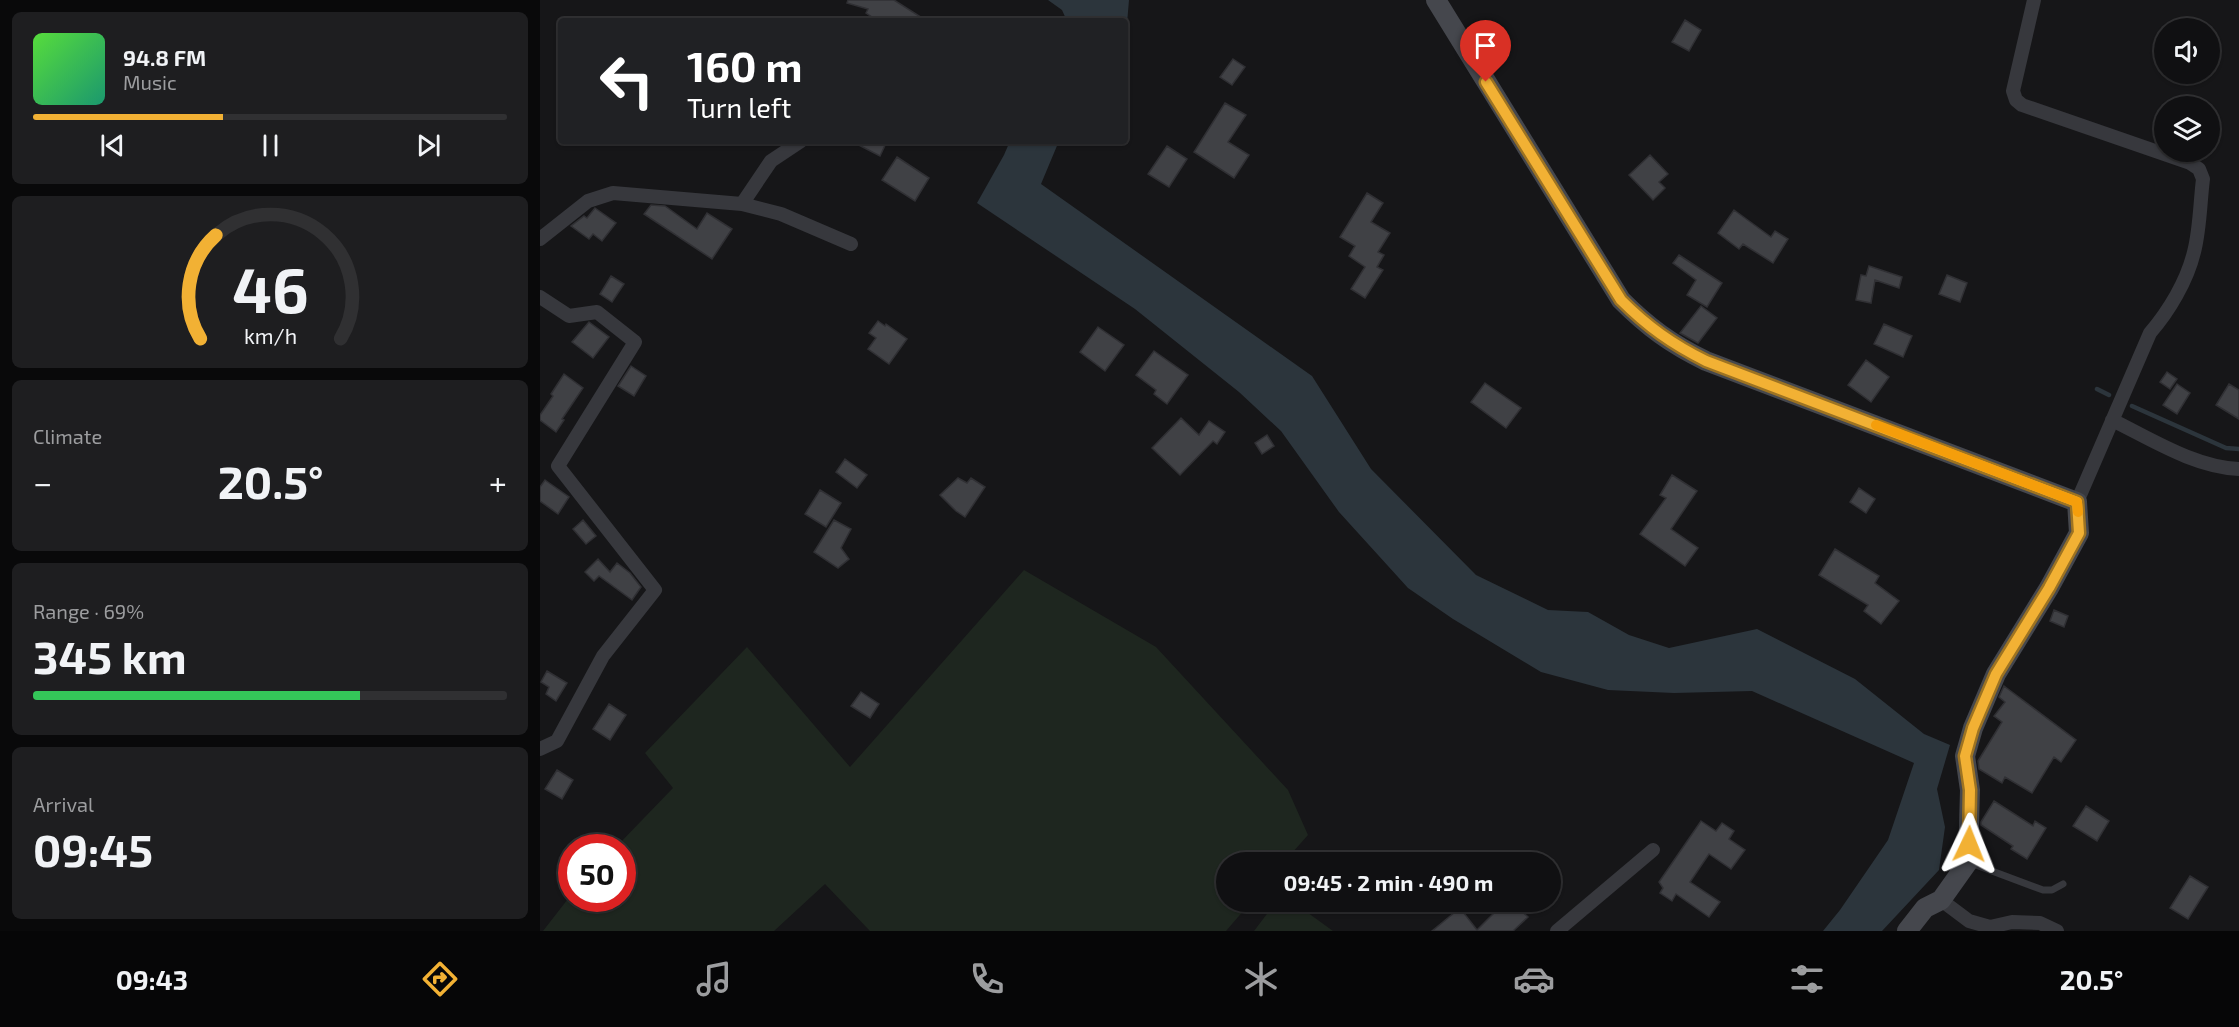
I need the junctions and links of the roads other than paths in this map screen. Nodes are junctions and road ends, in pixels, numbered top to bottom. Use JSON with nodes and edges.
{"nodes":[{"id":1,"x":1436,"y":0,"type":"edge"},
{"id":2,"x":2034,"y":0,"type":"edge"},
{"id":3,"x":796,"y":144,"type":"edge"},
{"id":4,"x":742,"y":204,"type":"junction"},
{"id":5,"x":540,"y":239,"type":"edge"},
{"id":6,"x":851,"y":244,"type":"dead end"},
{"id":7,"x":540,"y":297,"type":"edge"},
{"id":8,"x":2112,"y":420,"type":"junction"},
{"id":9,"x":2239,"y":469,"type":"edge"},
{"id":10,"x":2077,"y":502,"type":"junction"},
{"id":11,"x":540,"y":749,"type":"edge"},
{"id":12,"x":1653,"y":850,"type":"dead end"},
{"id":13,"x":1968,"y":862,"type":"junction"},
{"id":14,"x":2063,"y":884,"type":"dead end"},
{"id":15,"x":1941,"y":900,"type":"junction"},
{"id":16,"x":1557,"y":931,"type":"edge"},
{"id":17,"x":1907,"y":931,"type":"edge"},
{"id":18,"x":2057,"y":931,"type":"edge"}],
"edges":[{"from":1,"to":10,"type":"main road"},
{"from":2,"to":8,"type":"street"},
{"from":3,"to":4,"type":"street"},
{"from":4,"to":5,"type":"street"},
{"from":4,"to":6,"type":"street"},
{"from":7,"to":11,"type":"street"},
{"from":8,"to":9,"type":"street"},
{"from":8,"to":10,"type":"street"},
{"from":10,"to":13,"type":"main road"},
{"from":12,"to":16,"type":"street"},
{"from":13,"to":14,"type":"lane"},
{"from":13,"to":15,"type":"main road"},
{"from":15,"to":17,"type":"main road"},
{"from":15,"to":18,"type":"street"}]}
